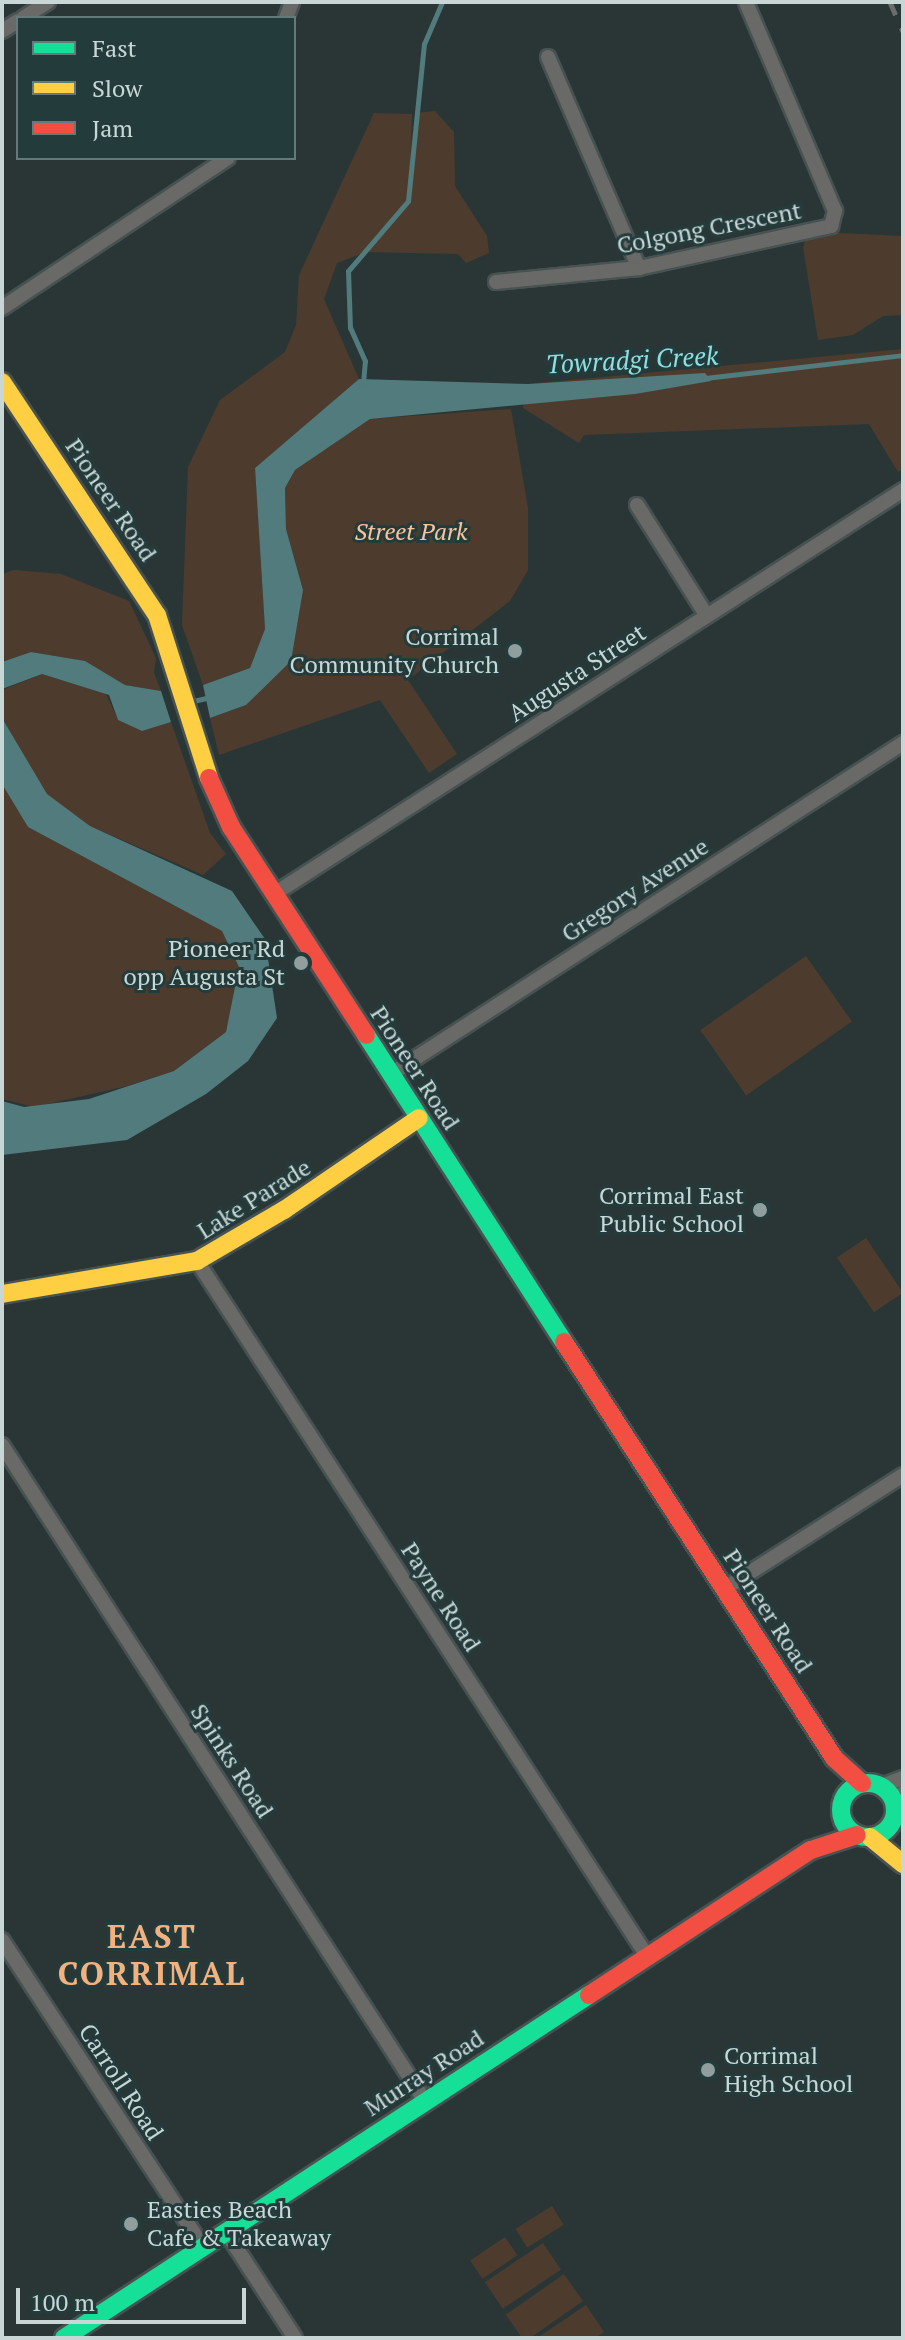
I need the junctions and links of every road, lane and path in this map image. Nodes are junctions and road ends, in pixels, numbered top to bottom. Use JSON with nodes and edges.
{"nodes":[{"id":1,"x":48,"y":2,"type":"edge"},
{"id":2,"x":746,"y":2,"type":"edge"},
{"id":3,"x":26,"y":16,"type":"edge"},
{"id":4,"x":548,"y":57,"type":"dead end"},
{"id":5,"x":225,"y":160,"type":"edge"},
{"id":6,"x":639,"y":268,"type":"junction"},
{"id":7,"x":496,"y":282,"type":"dead end"},
{"id":8,"x":2,"y":308,"type":"edge"},
{"id":9,"x":2,"y":382,"type":"edge"},
{"id":10,"x":903,"y":490,"type":"edge"},
{"id":11,"x":637,"y":505,"type":"dead end"},
{"id":12,"x":707,"y":616,"type":"junction"},
{"id":13,"x":903,"y":743,"type":"edge"},
{"id":14,"x":274,"y":894,"type":"junction"},
{"id":15,"x":391,"y":1074,"type":"junction"},
{"id":16,"x":419,"y":1118,"type":"junction"},
{"id":17,"x":197,"y":1261,"type":"junction"},
{"id":18,"x":2,"y":1294,"type":"edge"},
{"id":19,"x":2,"y":1445,"type":"edge"},
{"id":20,"x":903,"y":1475,"type":"edge"},
{"id":21,"x":724,"y":1589,"type":"junction"},
{"id":22,"x":834,"y":1758,"type":"junction"},
{"id":23,"x":903,"y":1778,"type":"edge"},
{"id":24,"x":872,"y":1784,"type":"junction"},
{"id":25,"x":899,"y":1798,"type":"edge"},
{"id":26,"x":843,"y":1806,"type":"junction"},
{"id":27,"x":891,"y":1825,"type":"junction"},
{"id":28,"x":864,"y":1836,"type":"junction"},
{"id":29,"x":811,"y":1850,"type":"junction"},
{"id":30,"x":903,"y":1862,"type":"edge"},
{"id":31,"x":2,"y":1940,"type":"edge"},
{"id":32,"x":647,"y":1956,"type":"junction"},
{"id":33,"x":425,"y":2101,"type":"junction"},
{"id":34,"x":226,"y":2232,"type":"junction"},
{"id":35,"x":203,"y":2247,"type":"junction"},
{"id":36,"x":64,"y":2338,"type":"edge"},
{"id":37,"x":295,"y":2338,"type":"edge"}],
"edges":[{"from":1,"to":3,"type":"street"},
{"from":2,"to":6,"type":"street","name":"Colgong Crescent"},
{"from":4,"to":6,"type":"street"},
{"from":5,"to":8,"type":"street"},
{"from":6,"to":7,"type":"street","name":"Colgong Crescent"},
{"from":9,"to":14,"type":"main road","name":"Pioneer Road"},
{"from":10,"to":12,"type":"street","name":"Augusta Street"},
{"from":11,"to":12,"type":"street"},
{"from":12,"to":14,"type":"street","name":"Augusta Street"},
{"from":13,"to":15,"type":"street","name":"Gregory Avenue"},
{"from":14,"to":15,"type":"main road","name":"Pioneer Road"},
{"from":15,"to":16,"type":"main road","name":"Pioneer Road"},
{"from":16,"to":17,"type":"main road","name":"Lake Parade"},
{"from":16,"to":21,"type":"main road","name":"Pioneer Road"},
{"from":17,"to":18,"type":"main road","name":"Lake Parade"},
{"from":17,"to":32,"type":"street","name":"Payne Road"},
{"from":19,"to":33,"type":"street","name":"Spinks Road"},
{"from":20,"to":21,"type":"street"},
{"from":21,"to":22,"type":"main road","name":"Pioneer Road"},
{"from":22,"to":24,"type":"main road","name":"Pioneer Road"},
{"from":22,"to":26,"type":"main road","name":"Pioneer Road"},
{"from":23,"to":24,"type":"street"},
{"from":24,"to":25,"type":"main road","name":"Pioneer Road"},
{"from":24,"to":26,"type":"main road","name":"Murray Road"},
{"from":25,"to":27,"type":"main road"},
{"from":26,"to":28,"type":"main road"},
{"from":26,"to":29,"type":"main road","name":"Murray Road"},
{"from":27,"to":28,"type":"main road","name":"Murray Road"},
{"from":27,"to":30,"type":"main road"},
{"from":28,"to":29,"type":"main road","name":"Murray Road"},
{"from":28,"to":30,"type":"main road"},
{"from":29,"to":32,"type":"main road","name":"Murray Road"},
{"from":31,"to":35,"type":"street","name":"Carroll Road"},
{"from":32,"to":33,"type":"main road","name":"Murray Road"},
{"from":33,"to":34,"type":"main road","name":"Murray Road"},
{"from":34,"to":35,"type":"main road","name":"Murray Road"},
{"from":34,"to":37,"type":"street"},
{"from":35,"to":36,"type":"main road","name":"Murray Road"}]}
